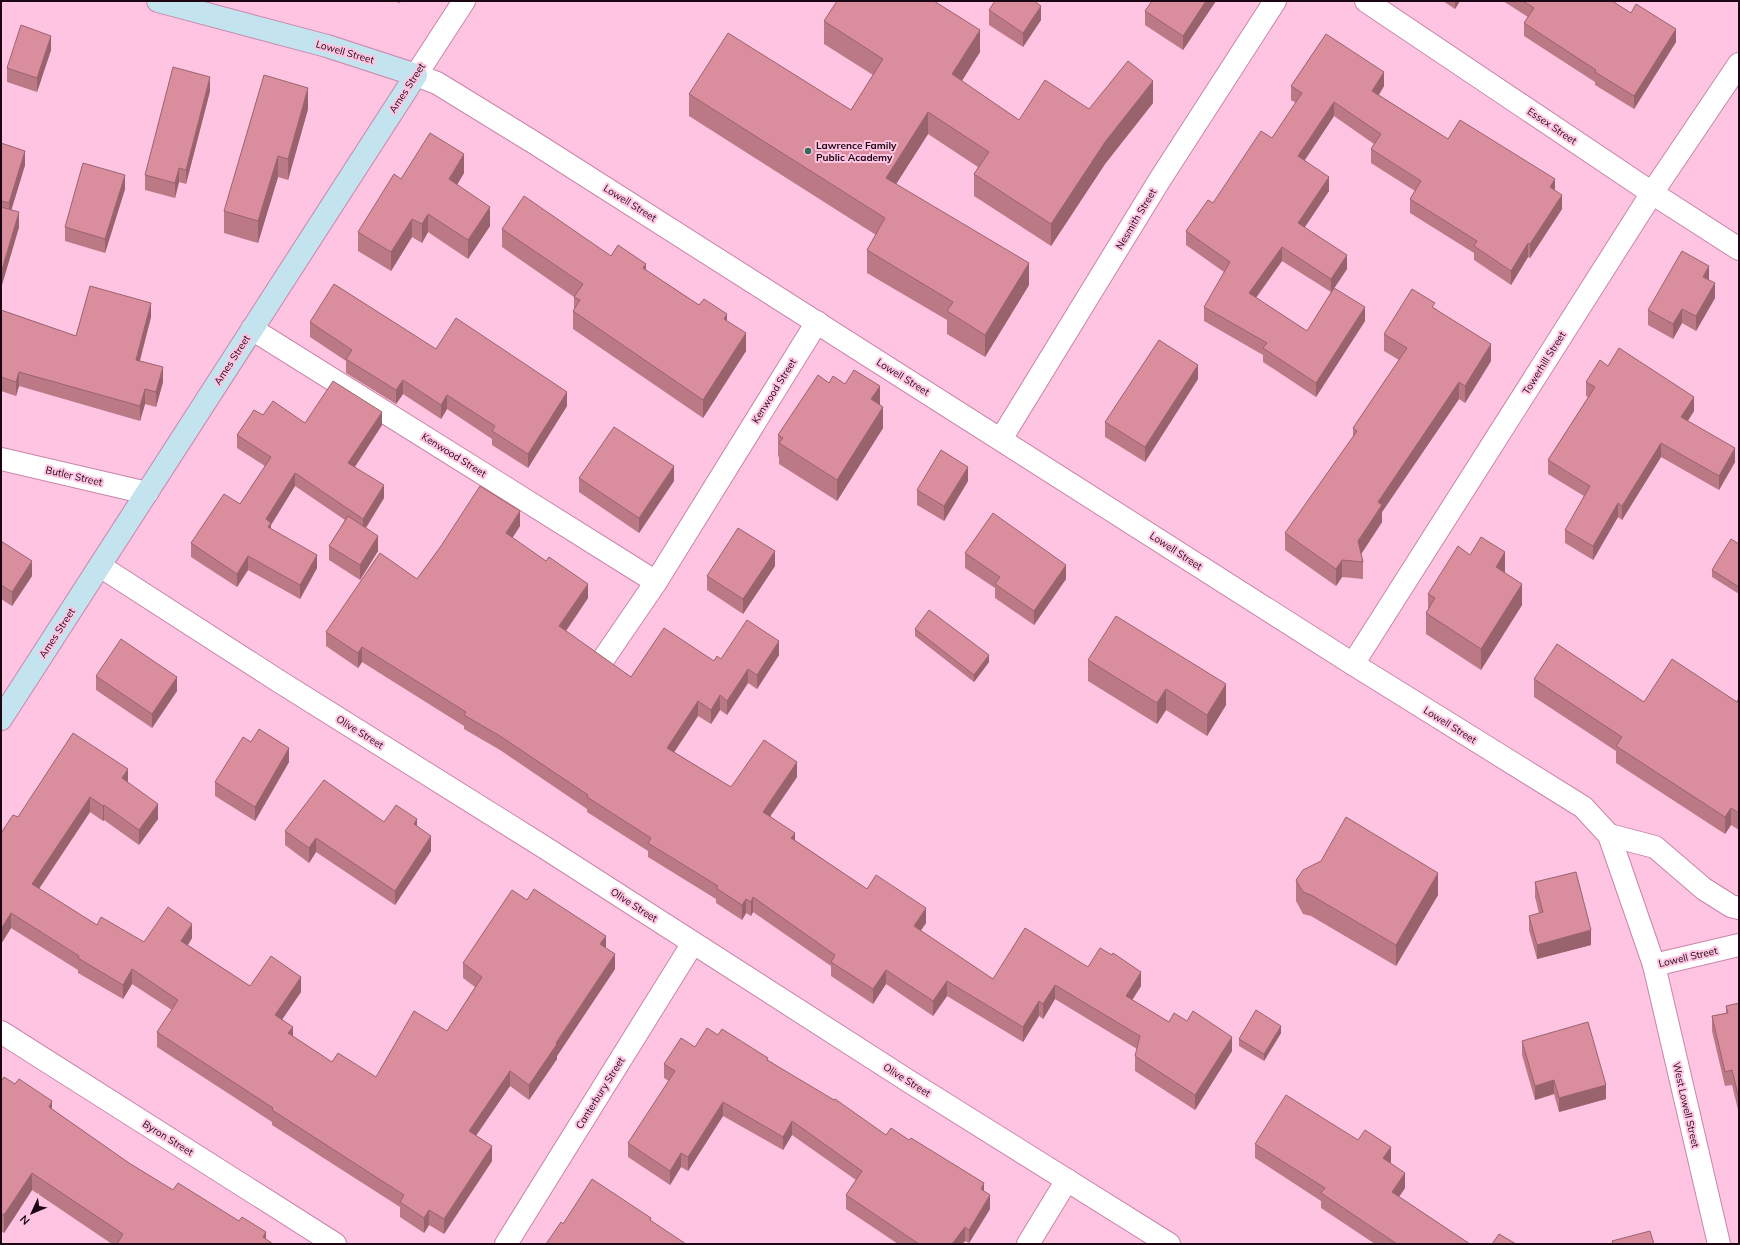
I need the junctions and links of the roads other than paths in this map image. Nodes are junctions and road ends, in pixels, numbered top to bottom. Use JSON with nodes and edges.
{"nodes":[{"id":1,"x":158,"y":1,"type":"edge"},
{"id":2,"x":464,"y":1,"type":"edge"},
{"id":3,"x":1274,"y":1,"type":"edge"},
{"id":4,"x":1366,"y":1,"type":"edge"},
{"id":5,"x":1739,"y":64,"type":"edge"},
{"id":6,"x":416,"y":75,"type":"junction"},
{"id":7,"x":1652,"y":193,"type":"junction"},
{"id":8,"x":1739,"y":249,"type":"edge"},
{"id":9,"x":817,"y":322,"type":"junction"},
{"id":10,"x":252,"y":328,"type":"junction"},
{"id":11,"x":1001,"y":439,"type":"junction"},
{"id":12,"x":1,"y":459,"type":"edge"},
{"id":13,"x":146,"y":493,"type":"junction"},
{"id":14,"x":100,"y":566,"type":"junction"},
{"id":15,"x":656,"y":582,"type":"junction"},
{"id":16,"x":604,"y":658,"type":"edge"},
{"id":17,"x":1353,"y":664,"type":"junction"},
{"id":18,"x":1,"y":719,"type":"edge"},
{"id":19,"x":1609,"y":835,"type":"junction"},
{"id":20,"x":1739,"y":908,"type":"edge"},
{"id":21,"x":693,"y":943,"type":"junction"},
{"id":22,"x":1739,"y":945,"type":"edge"},
{"id":23,"x":1654,"y":966,"type":"junction"},
{"id":24,"x":1,"y":1032,"type":"edge"},
{"id":25,"x":1067,"y":1180,"type":"junction"},
{"id":26,"x":335,"y":1244,"type":"edge"},
{"id":27,"x":506,"y":1244,"type":"edge"},
{"id":28,"x":1028,"y":1244,"type":"edge"},
{"id":29,"x":1169,"y":1244,"type":"edge"},
{"id":30,"x":1719,"y":1244,"type":"edge"}],
"edges":[{"from":1,"to":6,"type":"street","name":"Lowell Street"},
{"from":2,"to":6,"type":"street","name":"Ames Street"},
{"from":3,"to":11,"type":"street","name":"Nesmith Street"},
{"from":4,"to":7,"type":"street","name":"Essex Street"},
{"from":5,"to":7,"type":"street","name":"Towerhill Street"},
{"from":6,"to":9,"type":"street","name":"Lowell Street"},
{"from":6,"to":10,"type":"street","name":"Ames Street"},
{"from":7,"to":8,"type":"street","name":"Essex Street"},
{"from":7,"to":17,"type":"street","name":"Towerhill Street"},
{"from":9,"to":11,"type":"street","name":"Lowell Street"},
{"from":9,"to":15,"type":"street","name":"Kenwood Street"},
{"from":10,"to":13,"type":"street","name":"Ames Street"},
{"from":10,"to":15,"type":"street","name":"Kenwood Street"},
{"from":11,"to":17,"type":"street","name":"Lowell Street"},
{"from":12,"to":13,"type":"street","name":"Butler Street"},
{"from":13,"to":14,"type":"street","name":"Ames Street"},
{"from":14,"to":18,"type":"street","name":"Ames Street"},
{"from":14,"to":21,"type":"street","name":"Olive Street"},
{"from":15,"to":16,"type":"street","name":"Kenwood Street"},
{"from":17,"to":19,"type":"street","name":"Lowell Street"},
{"from":19,"to":20,"type":"street"},
{"from":19,"to":23,"type":"street","name":"Lowell Street"},
{"from":21,"to":25,"type":"street","name":"Olive Street"},
{"from":21,"to":27,"type":"street","name":"Canterbury Street"},
{"from":22,"to":23,"type":"street","name":"Lowell Street"},
{"from":23,"to":30,"type":"street","name":"West Lowell Street"},
{"from":24,"to":26,"type":"street","name":"Byron Street"},
{"from":25,"to":28,"type":"street"},
{"from":25,"to":29,"type":"street","name":"Olive Street"}]}
